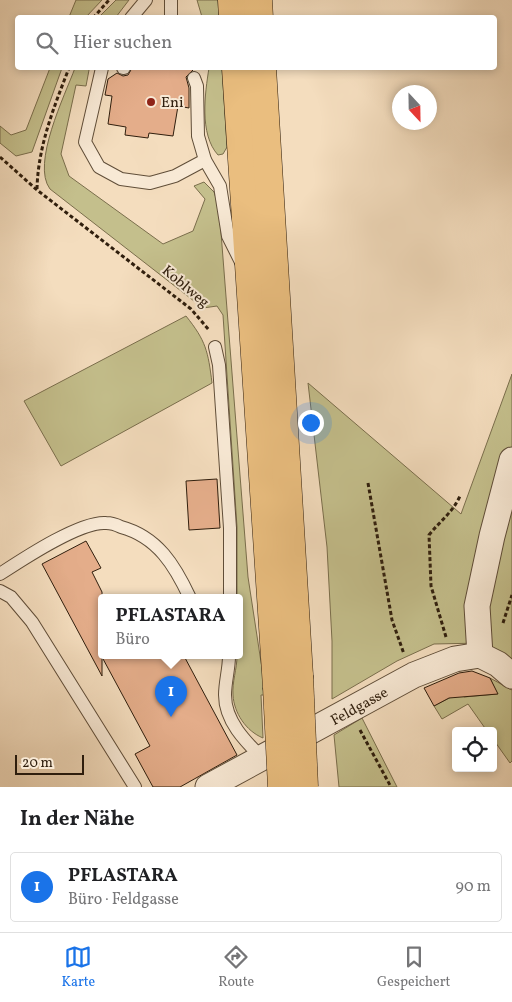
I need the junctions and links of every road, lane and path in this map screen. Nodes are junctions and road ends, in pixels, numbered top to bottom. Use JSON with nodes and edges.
{"nodes":[{"id":1,"x":109,"y":0,"type":"edge"},
{"id":2,"x":146,"y":0,"type":"edge"},
{"id":3,"x":172,"y":0,"type":"edge"},
{"id":4,"x":232,"y":0,"type":"edge"},
{"id":5,"x":258,"y":0,"type":"edge"},
{"id":6,"x":96,"y":15,"type":"edge"},
{"id":7,"x":134,"y":15,"type":"edge"},
{"id":8,"x":171,"y":15,"type":"edge"},
{"id":9,"x":233,"y":15,"type":"edge"},
{"id":10,"x":259,"y":15,"type":"edge"},
{"id":11,"x":68,"y":70,"type":"edge"},
{"id":12,"x":102,"y":70,"type":"edge"},
{"id":13,"x":236,"y":70,"type":"edge"},
{"id":14,"x":262,"y":70,"type":"edge"},
{"id":15,"x":194,"y":78,"type":"dead end"},
{"id":16,"x":0,"y":157,"type":"edge"},
{"id":17,"x":205,"y":160,"type":"junction"},
{"id":18,"x":37,"y":190,"type":"junction"},
{"id":19,"x":248,"y":279,"type":"junction"},
{"id":20,"x":216,"y":347,"type":"joint"},
{"id":21,"x":512,"y":460,"type":"edge"},
{"id":22,"x":368,"y":483,"type":"dead end"},
{"id":23,"x":460,"y":496,"type":"dead end"},
{"id":24,"x":0,"y":574,"type":"edge"},
{"id":25,"x":0,"y":591,"type":"edge"},
{"id":26,"x":188,"y":594,"type":"edge"},
{"id":27,"x":230,"y":594,"type":"edge"},
{"id":28,"x":480,"y":655,"type":"junction"},
{"id":29,"x":222,"y":659,"type":"edge"},
{"id":30,"x":230,"y":659,"type":"edge"},
{"id":31,"x":455,"y":659,"type":"junction"},
{"id":32,"x":229,"y":670,"type":"junction"},
{"id":33,"x":414,"y":675,"type":"junction"},
{"id":34,"x":512,"y":676,"type":"edge"},
{"id":35,"x":288,"y":681,"type":"junction"},
{"id":36,"x":350,"y":712,"type":"junction"},
{"id":37,"x":262,"y":758,"type":"junction"},
{"id":38,"x":135,"y":787,"type":"edge"},
{"id":39,"x":208,"y":787,"type":"edge"},
{"id":40,"x":282,"y":787,"type":"edge"},
{"id":41,"x":304,"y":787,"type":"edge"},
{"id":42,"x":391,"y":787,"type":"edge"}],
"edges":[{"from":1,"to":6,"type":"path"},
{"from":2,"to":7,"type":"lane"},
{"from":3,"to":8,"type":"lane"},
{"from":4,"to":9,"type":"main road"},
{"from":5,"to":10,"type":"main road"},
{"from":11,"to":18,"type":"path"},
{"from":12,"to":17,"type":"lane"},
{"from":13,"to":19,"type":"main road"},
{"from":14,"to":35,"type":"main road"},
{"from":15,"to":17,"type":"lane"},
{"from":16,"to":18,"type":"path","name":"Koblweg"},
{"from":17,"to":19,"type":"lane"},
{"from":18,"to":20,"type":"path","name":"Koblweg"},
{"from":19,"to":35,"type":"main road"},
{"from":20,"to":27,"type":"lane"},
{"from":21,"to":28,"type":"street"},
{"from":22,"to":33,"type":"path"},
{"from":23,"to":31,"type":"path"},
{"from":24,"to":26,"type":"lane"},
{"from":25,"to":38,"type":"lane"},
{"from":28,"to":31,"type":"street","name":"Feldgasse"},
{"from":28,"to":34,"type":"street"},
{"from":29,"to":32,"type":"lane"},
{"from":30,"to":32,"type":"lane"},
{"from":31,"to":33,"type":"street","name":"Feldgasse"},
{"from":32,"to":37,"type":"lane"},
{"from":33,"to":36,"type":"street","name":"Feldgasse"},
{"from":35,"to":40,"type":"main road","bridge":true},
{"from":35,"to":41,"type":"main road","bridge":true},
{"from":36,"to":37,"type":"street","name":"Feldgasse"},
{"from":36,"to":42,"type":"path"},
{"from":37,"to":39,"type":"street","name":"Feldgasse"}]}
